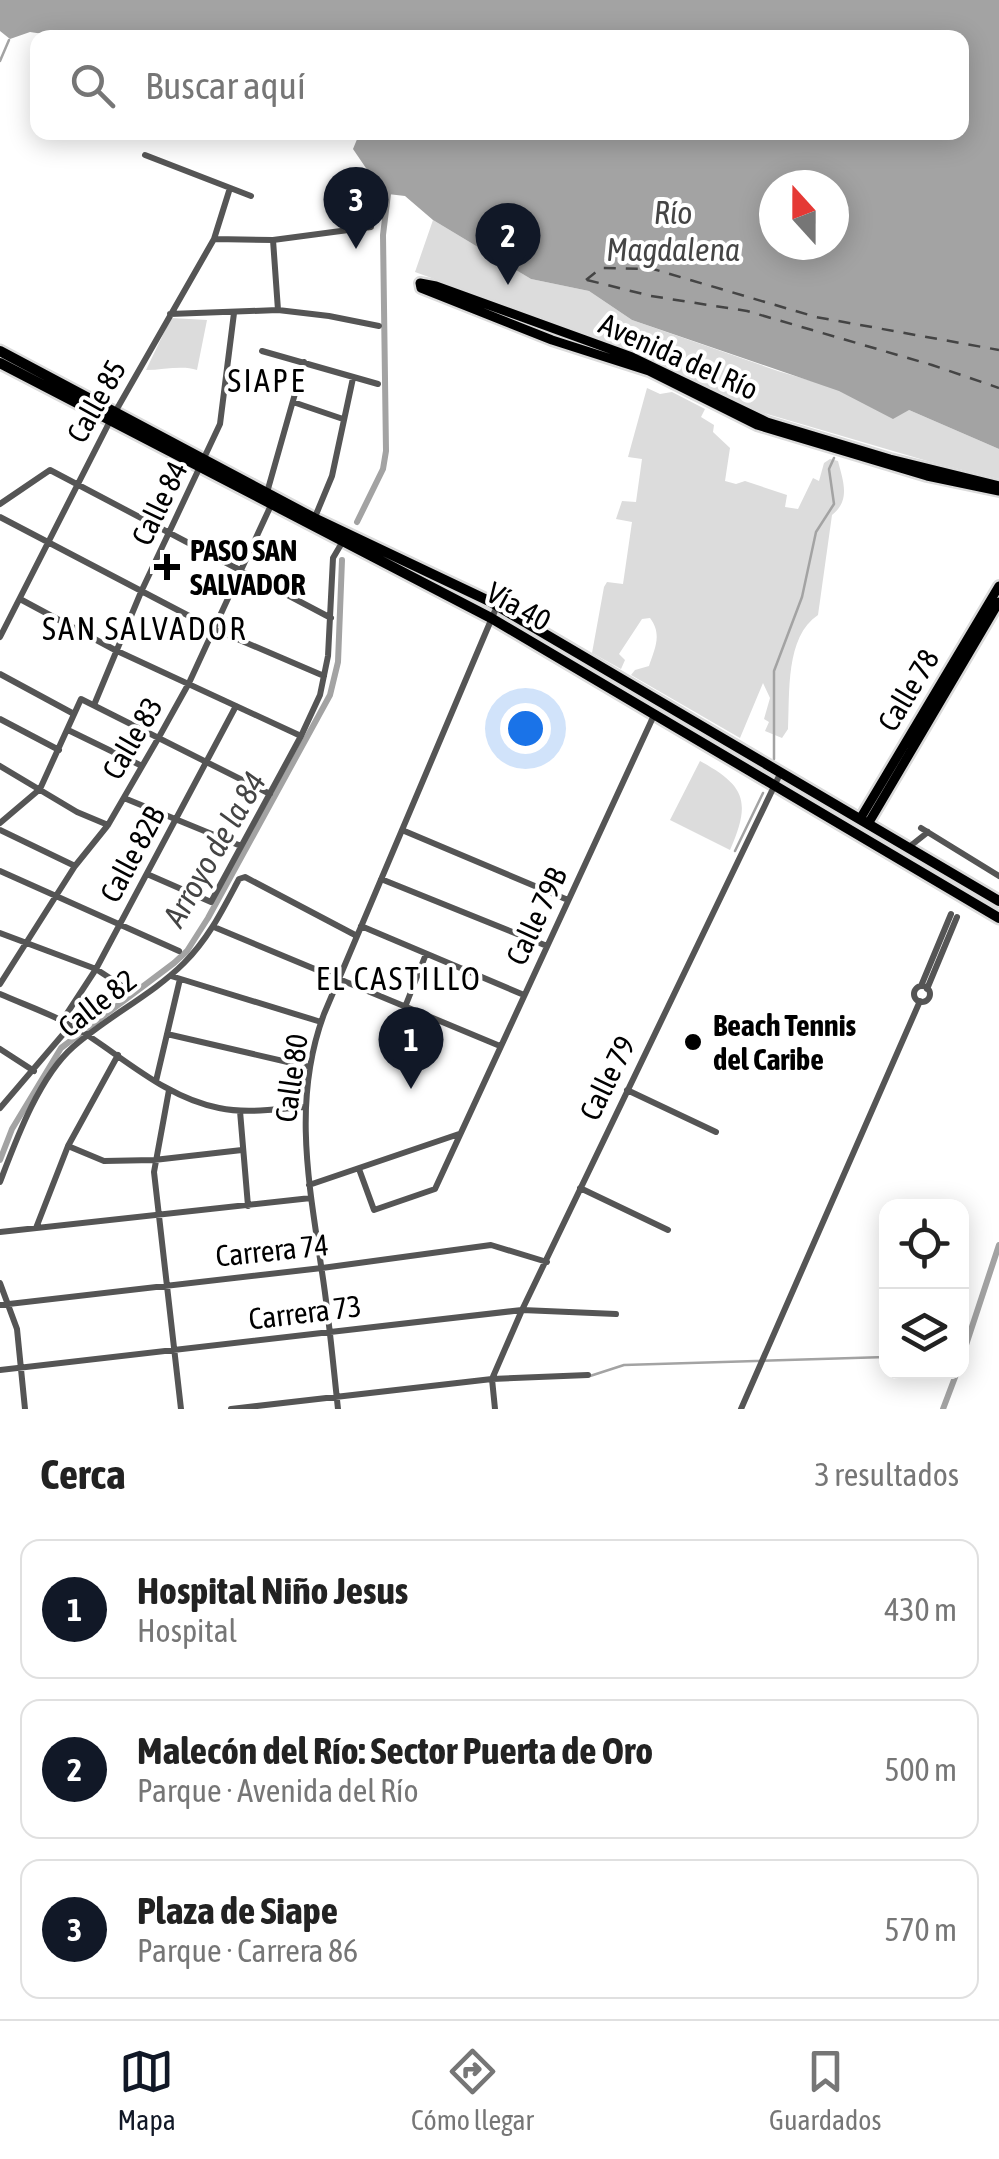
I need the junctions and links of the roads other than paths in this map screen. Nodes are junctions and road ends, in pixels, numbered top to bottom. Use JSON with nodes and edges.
{"nodes":[{"id":1,"x":145,"y":155,"type":"dead end"},
{"id":2,"x":230,"y":188,"type":"junction"},
{"id":3,"x":252,"y":196,"type":"dead end"},
{"id":4,"x":371,"y":228,"type":"dead end"},
{"id":5,"x":214,"y":239,"type":"junction"},
{"id":6,"x":273,"y":240,"type":"junction"},
{"id":7,"x":278,"y":310,"type":"junction"},
{"id":8,"x":234,"y":313,"type":"junction"},
{"id":9,"x":169,"y":314,"type":"junction"},
{"id":10,"x":379,"y":326,"type":"dead end"},
{"id":11,"x":552,"y":340,"type":"junction"},
{"id":12,"x":262,"y":350,"type":"dead end"},
{"id":13,"x":0,"y":351,"type":"edge"},
{"id":14,"x":640,"y":361,"type":"junction"},
{"id":15,"x":0,"y":362,"type":"edge"},
{"id":16,"x":304,"y":362,"type":"junction"},
{"id":17,"x":353,"y":378,"type":"junction"},
{"id":18,"x":378,"y":384,"type":"dead end"},
{"id":19,"x":293,"y":402,"type":"junction"},
{"id":20,"x":112,"y":417,"type":"junction"},
{"id":21,"x":344,"y":419,"type":"junction"},
{"id":22,"x":203,"y":465,"type":"junction"},
{"id":23,"x":76,"y":485,"type":"junction"},
{"id":24,"x":999,"y":488,"type":"edge"},
{"id":25,"x":269,"y":500,"type":"junction"},
{"id":26,"x":0,"y":504,"type":"edge"},
{"id":27,"x":0,"y":517,"type":"edge"},
{"id":28,"x":314,"y":518,"type":"junction"},
{"id":29,"x":168,"y":534,"type":"junction"},
{"id":30,"x":342,"y":541,"type":"junction"},
{"id":31,"x":47,"y":542,"type":"junction"},
{"id":32,"x":240,"y":572,"type":"junction"},
{"id":33,"x":999,"y":586,"type":"edge"},
{"id":34,"x":141,"y":592,"type":"junction"},
{"id":35,"x":20,"y":600,"type":"junction"},
{"id":36,"x":999,"y":602,"type":"edge"},
{"id":37,"x":497,"y":606,"type":"junction"},
{"id":38,"x":331,"y":618,"type":"junction"},
{"id":39,"x":491,"y":618,"type":"junction"},
{"id":40,"x":214,"y":629,"type":"junction"},
{"id":41,"x":0,"y":637,"type":"edge"},
{"id":42,"x":115,"y":650,"type":"junction"},
{"id":43,"x":581,"y":663,"type":"junction"},
{"id":44,"x":0,"y":674,"type":"edge"},
{"id":45,"x":324,"y":676,"type":"junction"},
{"id":46,"x":189,"y":683,"type":"junction"},
{"id":47,"x":94,"y":705,"type":"junction"},
{"id":48,"x":236,"y":706,"type":"junction"},
{"id":49,"x":655,"y":712,"type":"junction"},
{"id":50,"x":74,"y":714,"type":"junction"},
{"id":51,"x":0,"y":719,"type":"edge"},
{"id":52,"x":68,"y":730,"type":"junction"},
{"id":53,"x":159,"y":736,"type":"junction"},
{"id":54,"x":301,"y":736,"type":"junction"},
{"id":55,"x":60,"y":750,"type":"junction"},
{"id":56,"x":208,"y":760,"type":"junction"},
{"id":57,"x":0,"y":766,"type":"edge"},
{"id":58,"x":142,"y":766,"type":"junction"},
{"id":59,"x":782,"y":772,"type":"junction"},
{"id":60,"x":776,"y":784,"type":"junction"},
{"id":61,"x":40,"y":788,"type":"junction"},
{"id":62,"x":270,"y":794,"type":"junction"},
{"id":63,"x":124,"y":798,"type":"junction"},
{"id":64,"x":176,"y":818,"type":"junction"},
{"id":65,"x":2,"y":821,"type":"edge"},
{"id":66,"x":864,"y":821,"type":"junction"},
{"id":67,"x":108,"y":826,"type":"junction"},
{"id":68,"x":402,"y":830,"type":"junction"},
{"id":69,"x":912,"y":845,"type":"junction"},
{"id":70,"x":241,"y":846,"type":"junction"},
{"id":71,"x":901,"y":859,"type":"junction"},
{"id":72,"x":75,"y":866,"type":"junction"},
{"id":73,"x":0,"y":871,"type":"edge"},
{"id":74,"x":147,"y":874,"type":"junction"},
{"id":75,"x":999,"y":876,"type":"edge"},
{"id":76,"x":381,"y":879,"type":"junction"},
{"id":77,"x":57,"y":895,"type":"junction"},
{"id":78,"x":568,"y":900,"type":"junction"},
{"id":79,"x":999,"y":901,"type":"edge"},
{"id":80,"x":954,"y":915,"type":"dead end"},
{"id":81,"x":999,"y":918,"type":"edge"},
{"id":82,"x":121,"y":923,"type":"junction"},
{"id":83,"x":361,"y":926,"type":"junction"},
{"id":84,"x":214,"y":928,"type":"junction"},
{"id":85,"x":0,"y":933,"type":"edge"},
{"id":86,"x":357,"y":936,"type":"junction"},
{"id":87,"x":26,"y":942,"type":"junction"},
{"id":88,"x":547,"y":946,"type":"junction"},
{"id":89,"x":178,"y":951,"type":"dead end"},
{"id":90,"x":426,"y":954,"type":"junction"},
{"id":91,"x":96,"y":970,"type":"junction"},
{"id":92,"x":170,"y":976,"type":"junction"},
{"id":93,"x":180,"y":979,"type":"junction"},
{"id":94,"x":339,"y":980,"type":"junction"},
{"id":95,"x":0,"y":984,"type":"edge"},
{"id":96,"x":128,"y":990,"type":"dead end"},
{"id":97,"x":0,"y":994,"type":"edge"},
{"id":98,"x":524,"y":995,"type":"junction"},
{"id":99,"x":404,"y":1007,"type":"junction"},
{"id":100,"x":62,"y":1021,"type":"junction"},
{"id":101,"x":321,"y":1022,"type":"junction"},
{"id":102,"x":74,"y":1027,"type":"junction"},
{"id":103,"x":167,"y":1034,"type":"junction"},
{"id":104,"x":86,"y":1035,"type":"junction"},
{"id":105,"x":500,"y":1046,"type":"junction"},
{"id":106,"x":0,"y":1050,"type":"edge"},
{"id":107,"x":118,"y":1055,"type":"junction"},
{"id":108,"x":309,"y":1066,"type":"junction"},
{"id":109,"x":34,"y":1071,"type":"junction"},
{"id":110,"x":156,"y":1081,"type":"junction"},
{"id":111,"x":168,"y":1090,"type":"junction"},
{"id":112,"x":627,"y":1090,"type":"junction"},
{"id":113,"x":0,"y":1108,"type":"edge"},
{"id":114,"x":304,"y":1108,"type":"junction"},
{"id":115,"x":240,"y":1111,"type":"junction"},
{"id":116,"x":716,"y":1132,"type":"dead end"},
{"id":117,"x":461,"y":1133,"type":"junction"},
{"id":118,"x":68,"y":1146,"type":"junction"},
{"id":119,"x":242,"y":1150,"type":"junction"},
{"id":120,"x":154,"y":1160,"type":"junction"},
{"id":121,"x":359,"y":1170,"type":"junction"},
{"id":122,"x":0,"y":1182,"type":"edge"},
{"id":123,"x":309,"y":1185,"type":"junction"},
{"id":124,"x":580,"y":1188,"type":"junction"},
{"id":125,"x":310,"y":1198,"type":"junction"},
{"id":126,"x":248,"y":1206,"type":"junction"},
{"id":127,"x":158,"y":1215,"type":"junction"},
{"id":128,"x":36,"y":1228,"type":"junction"},
{"id":129,"x":668,"y":1230,"type":"dead end"},
{"id":130,"x":0,"y":1232,"type":"edge"},
{"id":131,"x":547,"y":1262,"type":"junction"},
{"id":132,"x":322,"y":1268,"type":"junction"},
{"id":133,"x":0,"y":1282,"type":"edge"},
{"id":134,"x":166,"y":1284,"type":"junction"},
{"id":135,"x":4,"y":1304,"type":"edge"},
{"id":136,"x":522,"y":1310,"type":"junction"},
{"id":137,"x":616,"y":1314,"type":"dead end"},
{"id":138,"x":330,"y":1331,"type":"junction"},
{"id":139,"x":174,"y":1351,"type":"junction"},
{"id":140,"x":21,"y":1368,"type":"junction"},
{"id":141,"x":0,"y":1370,"type":"edge"},
{"id":142,"x":588,"y":1376,"type":"dead end"},
{"id":143,"x":492,"y":1379,"type":"junction"},
{"id":144,"x":337,"y":1397,"type":"junction"},
{"id":145,"x":26,"y":1409,"type":"edge"},
{"id":146,"x":181,"y":1409,"type":"edge"},
{"id":147,"x":231,"y":1409,"type":"edge"},
{"id":148,"x":338,"y":1409,"type":"edge"},
{"id":149,"x":495,"y":1409,"type":"edge"},
{"id":150,"x":741,"y":1409,"type":"edge"}],
"edges":[{"from":1,"to":2,"type":"street"},
{"from":2,"to":3,"type":"street"},
{"from":2,"to":5,"type":"street","name":"Calle 85"},
{"from":4,"to":6,"type":"street"},
{"from":5,"to":6,"type":"street"},
{"from":5,"to":9,"type":"street","name":"Calle 85"},
{"from":6,"to":7,"type":"street"},
{"from":7,"to":8,"type":"street"},
{"from":7,"to":10,"type":"street"},
{"from":8,"to":9,"type":"street"},
{"from":8,"to":22,"type":"street","name":"Calle 84"},
{"from":9,"to":20,"type":"street","name":"Calle 85"},
{"from":11,"to":14,"type":"main road"},
{"from":11,"to":14,"type":"main road","name":"Avenida del Río"},
{"from":11,"to":24,"type":"main road","name":"Avenida del Río"},
{"from":12,"to":16,"type":"street"},
{"from":13,"to":20,"type":"highway","name":"Vía 40"},
{"from":14,"to":24,"type":"main road","name":"Avenida del Río"},
{"from":15,"to":20,"type":"highway","name":"Vía 40"},
{"from":16,"to":17,"type":"street"},
{"from":16,"to":19,"type":"street","name":"Calle 83"},
{"from":17,"to":18,"type":"street"},
{"from":17,"to":21,"type":"street"},
{"from":19,"to":21,"type":"street"},
{"from":19,"to":25,"type":"street","name":"Calle 83"},
{"from":20,"to":22,"type":"highway","name":"Vía 40"},
{"from":20,"to":23,"type":"street","name":"Calle 85"},
{"from":21,"to":28,"type":"street"},
{"from":22,"to":25,"type":"highway","name":"Vía 40"},
{"from":22,"to":29,"type":"street","name":"Calle 84"},
{"from":23,"to":26,"type":"street"},
{"from":23,"to":29,"type":"street"},
{"from":23,"to":31,"type":"street","name":"Calle 85"},
{"from":25,"to":28,"type":"highway","name":"Vía 40"},
{"from":25,"to":30,"type":"highway","name":"Vía 40"},
{"from":25,"to":32,"type":"street","name":"Calle 83"},
{"from":27,"to":31,"type":"street"},
{"from":28,"to":37,"type":"highway","name":"Vía 40"},
{"from":29,"to":32,"type":"street"},
{"from":29,"to":34,"type":"street","name":"Calle 84"},
{"from":30,"to":38,"type":"street"},
{"from":30,"to":39,"type":"highway","name":"Vía 40"},
{"from":31,"to":34,"type":"street"},
{"from":31,"to":35,"type":"street","name":"Calle 85"},
{"from":32,"to":38,"type":"street"},
{"from":32,"to":40,"type":"street","name":"Calle 83"},
{"from":33,"to":66,"type":"main road","name":"Calle 78"},
{"from":34,"to":40,"type":"street"},
{"from":34,"to":42,"type":"street","name":"Calle 84"},
{"from":35,"to":41,"type":"street","name":"Calle 85"},
{"from":35,"to":42,"type":"street"},
{"from":36,"to":66,"type":"main road","name":"Calle 78"},
{"from":37,"to":39,"type":"street","name":"Calle 80"},
{"from":37,"to":43,"type":"highway","name":"Vía 40"},
{"from":38,"to":45,"type":"street"},
{"from":39,"to":43,"type":"highway","name":"Vía 40"},
{"from":39,"to":68,"type":"street","name":"Calle 80"},
{"from":40,"to":45,"type":"street"},
{"from":40,"to":46,"type":"street","name":"Calle 83"},
{"from":42,"to":46,"type":"street"},
{"from":42,"to":47,"type":"street","name":"Calle 84"},
{"from":43,"to":49,"type":"highway","name":"Vía 40"},
{"from":43,"to":59,"type":"highway","name":"Vía 40"},
{"from":44,"to":50,"type":"street"},
{"from":45,"to":54,"type":"street"},
{"from":46,"to":48,"type":"street"},
{"from":46,"to":53,"type":"street","name":"Calle 83"},
{"from":47,"to":50,"type":"street"},
{"from":47,"to":53,"type":"street"},
{"from":48,"to":54,"type":"street"},
{"from":48,"to":56,"type":"street","name":"Calle 82B"},
{"from":49,"to":60,"type":"highway","name":"Vía 40"},
{"from":49,"to":78,"type":"street","name":"Calle 79B"},
{"from":50,"to":52,"type":"street"},
{"from":51,"to":55,"type":"street"},
{"from":52,"to":55,"type":"street"},
{"from":52,"to":58,"type":"street"},
{"from":53,"to":56,"type":"street"},
{"from":53,"to":58,"type":"street","name":"Calle 83"},
{"from":54,"to":62,"type":"street"},
{"from":55,"to":61,"type":"street"},
{"from":56,"to":62,"type":"street"},
{"from":56,"to":64,"type":"street","name":"Calle 82B"},
{"from":57,"to":61,"type":"street"},
{"from":58,"to":63,"type":"street","name":"Calle 83"},
{"from":59,"to":60,"type":"street","name":"Calle 79"},
{"from":59,"to":66,"type":"highway","name":"Vía 40"},
{"from":60,"to":71,"type":"highway","name":"Vía 40"},
{"from":60,"to":112,"type":"street","name":"Calle 79"},
{"from":61,"to":65,"type":"street"},
{"from":61,"to":67,"type":"street"},
{"from":62,"to":70,"type":"street"},
{"from":63,"to":64,"type":"street"},
{"from":63,"to":67,"type":"street","name":"Calle 83"},
{"from":64,"to":70,"type":"street"},
{"from":64,"to":74,"type":"street","name":"Calle 82B"},
{"from":65,"to":72,"type":"street"},
{"from":66,"to":69,"type":"highway","name":"Vía 40"},
{"from":67,"to":72,"type":"street","name":"Calle 83"},
{"from":68,"to":76,"type":"street","name":"Calle 80"},
{"from":68,"to":78,"type":"street"},
{"from":69,"to":71,"type":"highway"},
{"from":69,"to":75,"type":"street"},
{"from":69,"to":79,"type":"highway","name":"Vía 40"},
{"from":70,"to":74,"type":"street"},
{"from":71,"to":81,"type":"highway","name":"Vía 40"},
{"from":72,"to":77,"type":"street","name":"Calle 83"},
{"from":73,"to":77,"type":"street"},
{"from":74,"to":82,"type":"street","name":"Calle 82B"},
{"from":76,"to":83,"type":"street","name":"Calle 80"},
{"from":76,"to":88,"type":"street"},
{"from":77,"to":82,"type":"street"},
{"from":77,"to":87,"type":"street","name":"Calle 83"},
{"from":78,"to":88,"type":"street","name":"Calle 79B"},
{"from":80,"to":150,"type":"street"},
{"from":82,"to":89,"type":"street"},
{"from":82,"to":91,"type":"street","name":"Calle 82B"},
{"from":83,"to":86,"type":"street","name":"Calle 80"},
{"from":83,"to":90,"type":"street"},
{"from":84,"to":86,"type":"street","name":"Calle 82"},
{"from":84,"to":92,"type":"street","name":"Calle 82"},
{"from":84,"to":94,"type":"street"},
{"from":85,"to":87,"type":"street"},
{"from":86,"to":94,"type":"street","name":"Calle 80"},
{"from":87,"to":91,"type":"street"},
{"from":87,"to":95,"type":"street","name":"Calle 83"},
{"from":88,"to":98,"type":"street","name":"Calle 79B"},
{"from":90,"to":98,"type":"street"},
{"from":90,"to":99,"type":"street"},
{"from":91,"to":96,"type":"street"},
{"from":91,"to":100,"type":"street","name":"Calle 82B"},
{"from":92,"to":93,"type":"street"},
{"from":92,"to":104,"type":"street","name":"Calle 82"},
{"from":93,"to":101,"type":"street"},
{"from":93,"to":103,"type":"street"},
{"from":94,"to":99,"type":"street"},
{"from":94,"to":101,"type":"street","name":"Calle 80"},
{"from":97,"to":100,"type":"street"},
{"from":98,"to":105,"type":"street","name":"Calle 79B"},
{"from":99,"to":105,"type":"street"},
{"from":100,"to":102,"type":"street"},
{"from":101,"to":108,"type":"street","name":"Calle 80"},
{"from":102,"to":104,"type":"street"},
{"from":102,"to":109,"type":"street"},
{"from":103,"to":108,"type":"street"},
{"from":103,"to":110,"type":"street"},
{"from":104,"to":107,"type":"street"},
{"from":104,"to":122,"type":"street","name":"Calle 82"},
{"from":105,"to":117,"type":"street","name":"Calle 79B"},
{"from":106,"to":109,"type":"street"},
{"from":107,"to":110,"type":"street"},
{"from":107,"to":118,"type":"street"},
{"from":108,"to":114,"type":"street","name":"Calle 80"},
{"from":109,"to":113,"type":"street"},
{"from":110,"to":111,"type":"street"},
{"from":111,"to":115,"type":"street"},
{"from":111,"to":120,"type":"street"},
{"from":112,"to":116,"type":"street"},
{"from":112,"to":124,"type":"street","name":"Calle 79"},
{"from":114,"to":115,"type":"street"},
{"from":114,"to":123,"type":"street","name":"Calle 80"},
{"from":115,"to":119,"type":"street"},
{"from":117,"to":121,"type":"street"},
{"from":117,"to":121,"type":"street","name":"Calle 79B"},
{"from":118,"to":120,"type":"street"},
{"from":118,"to":128,"type":"street"},
{"from":119,"to":120,"type":"street"},
{"from":119,"to":126,"type":"street"},
{"from":120,"to":127,"type":"street"},
{"from":121,"to":123,"type":"street"},
{"from":123,"to":125,"type":"street","name":"Calle 80"},
{"from":124,"to":129,"type":"street"},
{"from":124,"to":131,"type":"street","name":"Calle 79"},
{"from":125,"to":126,"type":"street"},
{"from":125,"to":132,"type":"street","name":"Calle 80"},
{"from":126,"to":127,"type":"street"},
{"from":127,"to":128,"type":"street"},
{"from":127,"to":134,"type":"street"},
{"from":128,"to":130,"type":"street"},
{"from":131,"to":132,"type":"street","name":"Carrera 74"},
{"from":131,"to":136,"type":"street","name":"Calle 79"},
{"from":132,"to":134,"type":"street","name":"Carrera 74"},
{"from":132,"to":138,"type":"street","name":"Calle 80"},
{"from":133,"to":135,"type":"street"},
{"from":134,"to":135,"type":"street","name":"Carrera 74"},
{"from":134,"to":139,"type":"street"},
{"from":135,"to":140,"type":"street"},
{"from":136,"to":137,"type":"street","name":"Carrera 73"},
{"from":136,"to":138,"type":"street","name":"Carrera 73"},
{"from":136,"to":143,"type":"street","name":"Calle 79"},
{"from":138,"to":139,"type":"street","name":"Carrera 73"},
{"from":138,"to":144,"type":"street","name":"Calle 80"},
{"from":139,"to":140,"type":"street","name":"Carrera 73"},
{"from":139,"to":146,"type":"street"},
{"from":140,"to":141,"type":"street","name":"Carrera 73"},
{"from":140,"to":145,"type":"street"},
{"from":142,"to":143,"type":"street"},
{"from":143,"to":144,"type":"street"},
{"from":143,"to":149,"type":"street","name":"Calle 79"},
{"from":144,"to":147,"type":"street"},
{"from":144,"to":148,"type":"street","name":"Calle 80"}]}
